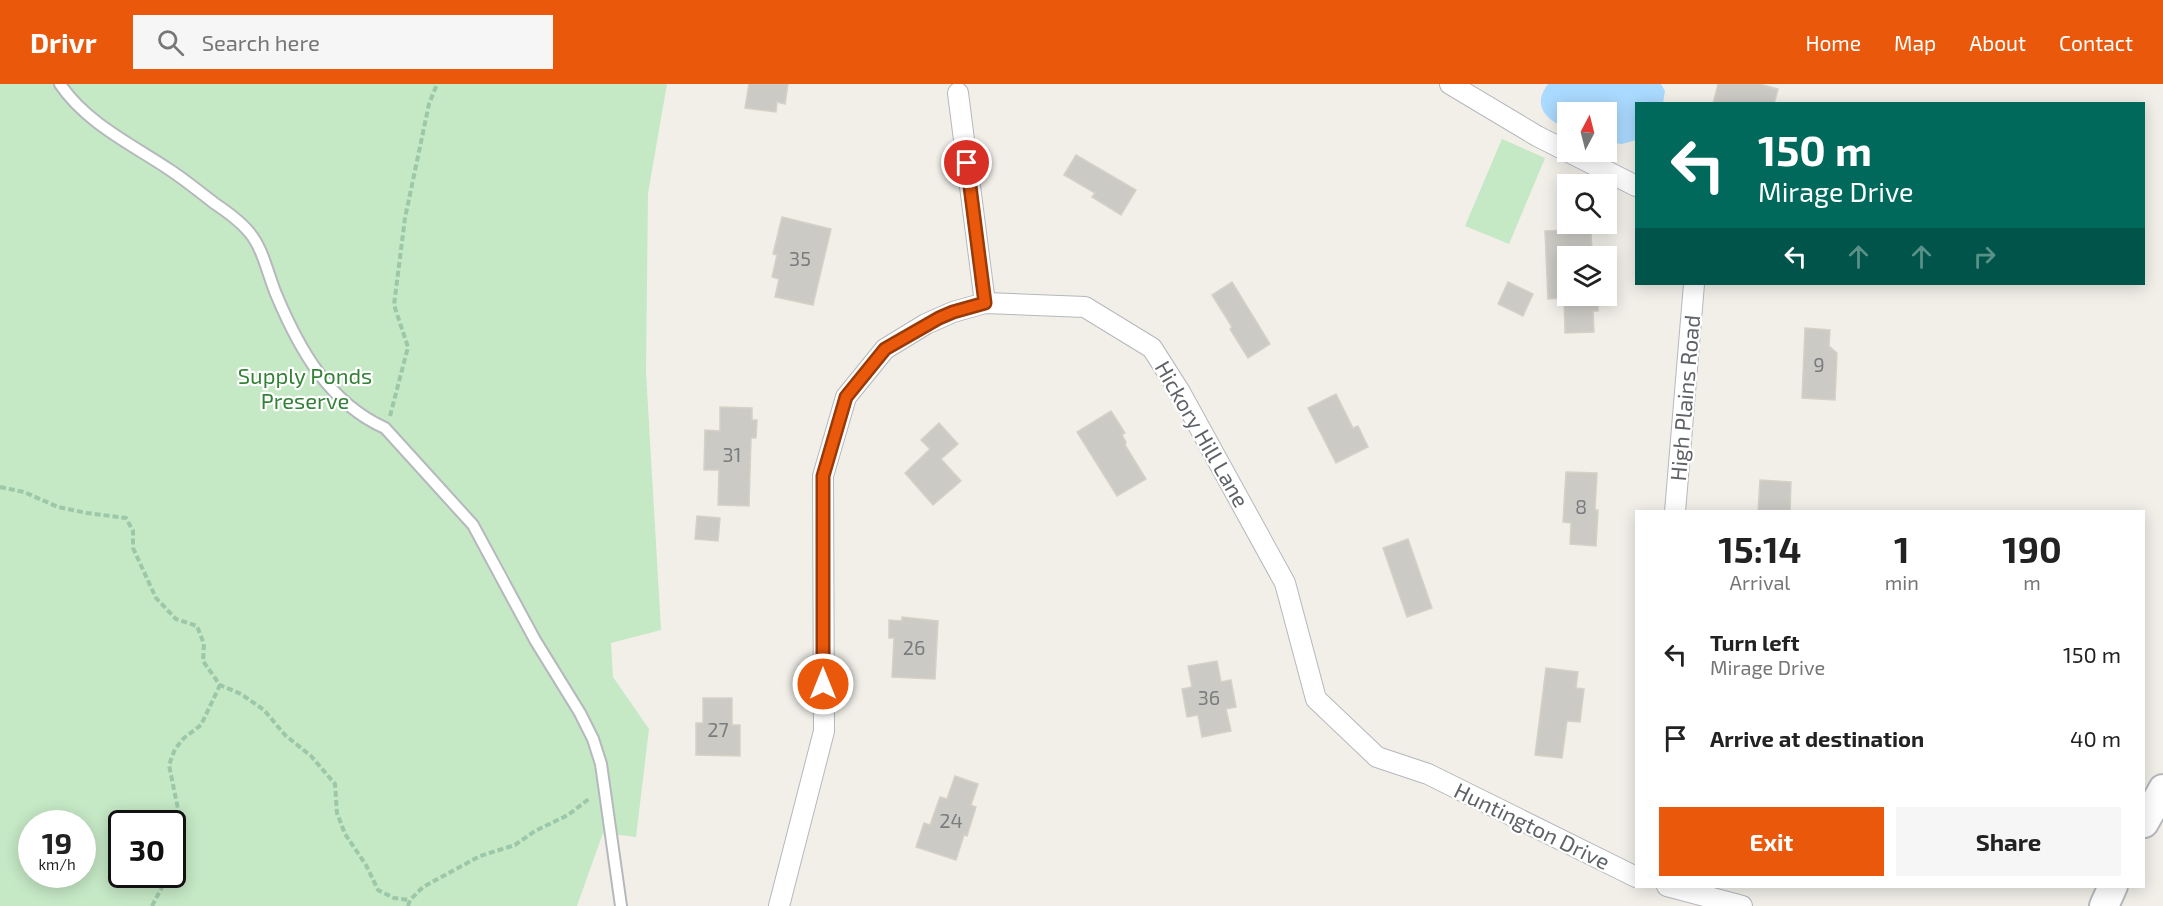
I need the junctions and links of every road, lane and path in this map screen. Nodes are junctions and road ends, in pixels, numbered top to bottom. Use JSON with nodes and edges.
{"nodes":[{"id":1,"x":60,"y":84,"type":"edge"},
{"id":2,"x":437,"y":84,"type":"edge"},
{"id":3,"x":1450,"y":84,"type":"edge"},
{"id":4,"x":958,"y":93,"type":"dead end"},
{"id":5,"x":1635,"y":185,"type":"edge"},
{"id":6,"x":1695,"y":285,"type":"edge"},
{"id":7,"x":985,"y":303,"type":"junction"},
{"id":8,"x":385,"y":428,"type":"junction"},
{"id":9,"x":0,"y":487,"type":"edge"},
{"id":10,"x":1675,"y":510,"type":"edge"},
{"id":11,"x":220,"y":684,"type":"junction"},
{"id":12,"x":1428,"y":774,"type":"joint"},
{"id":13,"x":605,"y":788,"type":"junction"},
{"id":14,"x":2163,"y":789,"type":"edge"},
{"id":15,"x":178,"y":810,"type":"edge"},
{"id":16,"x":2145,"y":822,"type":"edge"},
{"id":17,"x":1635,"y":877,"type":"edge"},
{"id":18,"x":162,"y":888,"type":"edge"},
{"id":19,"x":1674,"y":888,"type":"edge"},
{"id":20,"x":2112,"y":888,"type":"edge"},
{"id":21,"x":410,"y":900,"type":"junction"},
{"id":22,"x":152,"y":906,"type":"edge"},
{"id":23,"x":408,"y":906,"type":"edge"},
{"id":24,"x":621,"y":906,"type":"edge"},
{"id":25,"x":779,"y":906,"type":"edge"},
{"id":26,"x":1742,"y":906,"type":"edge"},
{"id":27,"x":2104,"y":906,"type":"edge"}],
"edges":[{"from":1,"to":8,"type":"lane"},
{"from":2,"to":8,"type":"path"},
{"from":3,"to":5,"type":"street"},
{"from":4,"to":7,"type":"street"},
{"from":6,"to":10,"type":"street","name":"High Plains Road"},
{"from":7,"to":12,"type":"street","name":"Hickory Hill Lane"},
{"from":7,"to":25,"type":"street","name":"Hickory Hill Lane"},
{"from":8,"to":13,"type":"lane"},
{"from":9,"to":11,"type":"path"},
{"from":11,"to":15,"type":"path"},
{"from":11,"to":21,"type":"path"},
{"from":12,"to":17,"type":"street","name":"Huntington Drive"},
{"from":13,"to":21,"type":"path"},
{"from":13,"to":24,"type":"lane"},
{"from":14,"to":16,"type":"street"},
{"from":18,"to":22,"type":"path"},
{"from":19,"to":26,"type":"street"},
{"from":20,"to":27,"type":"street"},
{"from":21,"to":23,"type":"path"}]}
